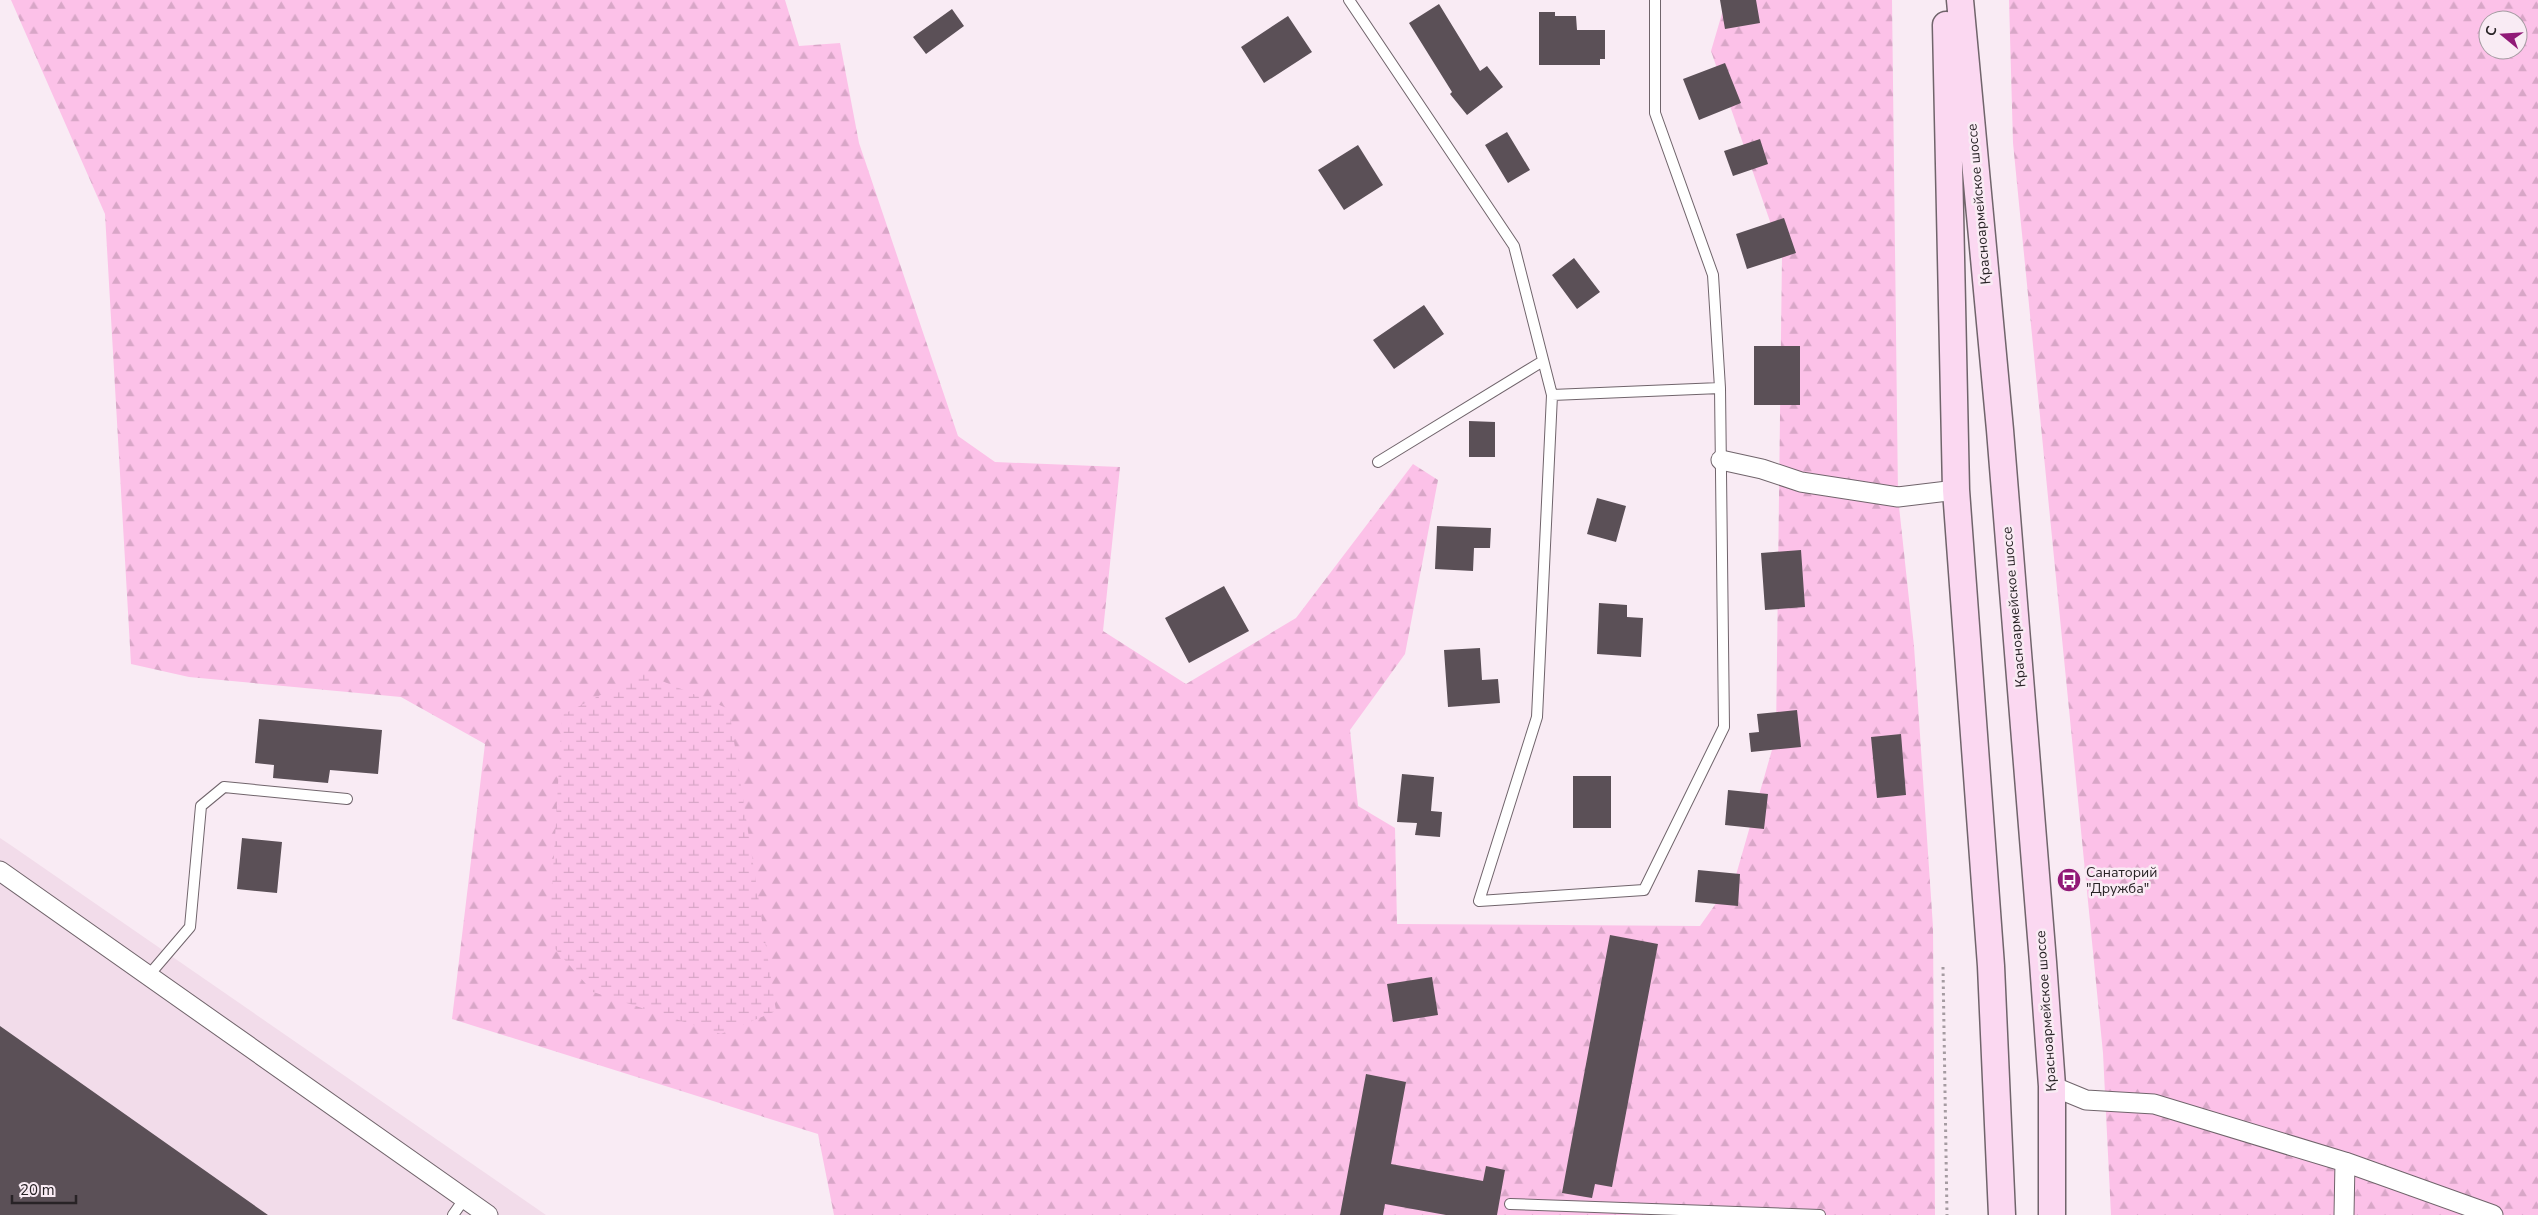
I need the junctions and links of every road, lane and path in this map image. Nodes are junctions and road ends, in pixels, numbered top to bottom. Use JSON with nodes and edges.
{"nodes":[{"id":1,"x":1349,"y":0,"type":"edge"},
{"id":2,"x":1655,"y":0,"type":"edge"},
{"id":3,"x":1946,"y":0,"type":"edge"},
{"id":4,"x":1960,"y":0,"type":"edge"},
{"id":5,"x":1543,"y":361,"type":"junction"},
{"id":6,"x":1720,"y":388,"type":"junction"},
{"id":7,"x":1552,"y":395,"type":"junction"},
{"id":8,"x":1721,"y":460,"type":"junction"},
{"id":9,"x":1378,"y":462,"type":"dead end"},
{"id":10,"x":1956,"y":490,"type":"junction"},
{"id":11,"x":347,"y":799,"type":"dead end"},
{"id":12,"x":0,"y":870,"type":"edge"},
{"id":13,"x":1943,"y":967,"type":"dead end"},
{"id":14,"x":149,"y":975,"type":"junction"},
{"id":15,"x":2052,"y":1086,"type":"junction"},
{"id":16,"x":2345,"y":1162,"type":"junction"},
{"id":17,"x":465,"y":1198,"type":"junction"},
{"id":18,"x":1510,"y":1204,"type":"dead end"},
{"id":19,"x":452,"y":1215,"type":"edge"},
{"id":20,"x":488,"y":1215,"type":"edge"},
{"id":21,"x":1820,"y":1215,"type":"edge"},
{"id":22,"x":1947,"y":1215,"type":"edge"},
{"id":23,"x":2002,"y":1215,"type":"edge"},
{"id":24,"x":2052,"y":1215,"type":"edge"},
{"id":25,"x":2344,"y":1215,"type":"edge"},
{"id":26,"x":2493,"y":1215,"type":"edge"}],
"edges":[{"from":1,"to":5,"type":"lane"},
{"from":2,"to":6,"type":"lane"},
{"from":3,"to":10,"type":"main road","name":"Красноармейское шоссе"},
{"from":4,"to":15,"type":"main road","name":"Красноармейское шоссе"},
{"from":5,"to":7,"type":"lane"},
{"from":5,"to":9,"type":"lane"},
{"from":6,"to":7,"type":"lane"},
{"from":6,"to":8,"type":"lane"},
{"from":7,"to":8,"type":"lane"},
{"from":8,"to":10,"type":"street"},
{"from":10,"to":23,"type":"main road","name":"Красноармейское шоссе"},
{"from":11,"to":14,"type":"lane"},
{"from":12,"to":14,"type":"street"},
{"from":13,"to":22,"type":"path"},
{"from":14,"to":17,"type":"street"},
{"from":15,"to":16,"type":"street"},
{"from":15,"to":24,"type":"main road","name":"Красноармейское шоссе"},
{"from":16,"to":25,"type":"street"},
{"from":16,"to":26,"type":"street"},
{"from":17,"to":19,"type":"lane"},
{"from":17,"to":20,"type":"street"},
{"from":18,"to":21,"type":"lane"}]}
